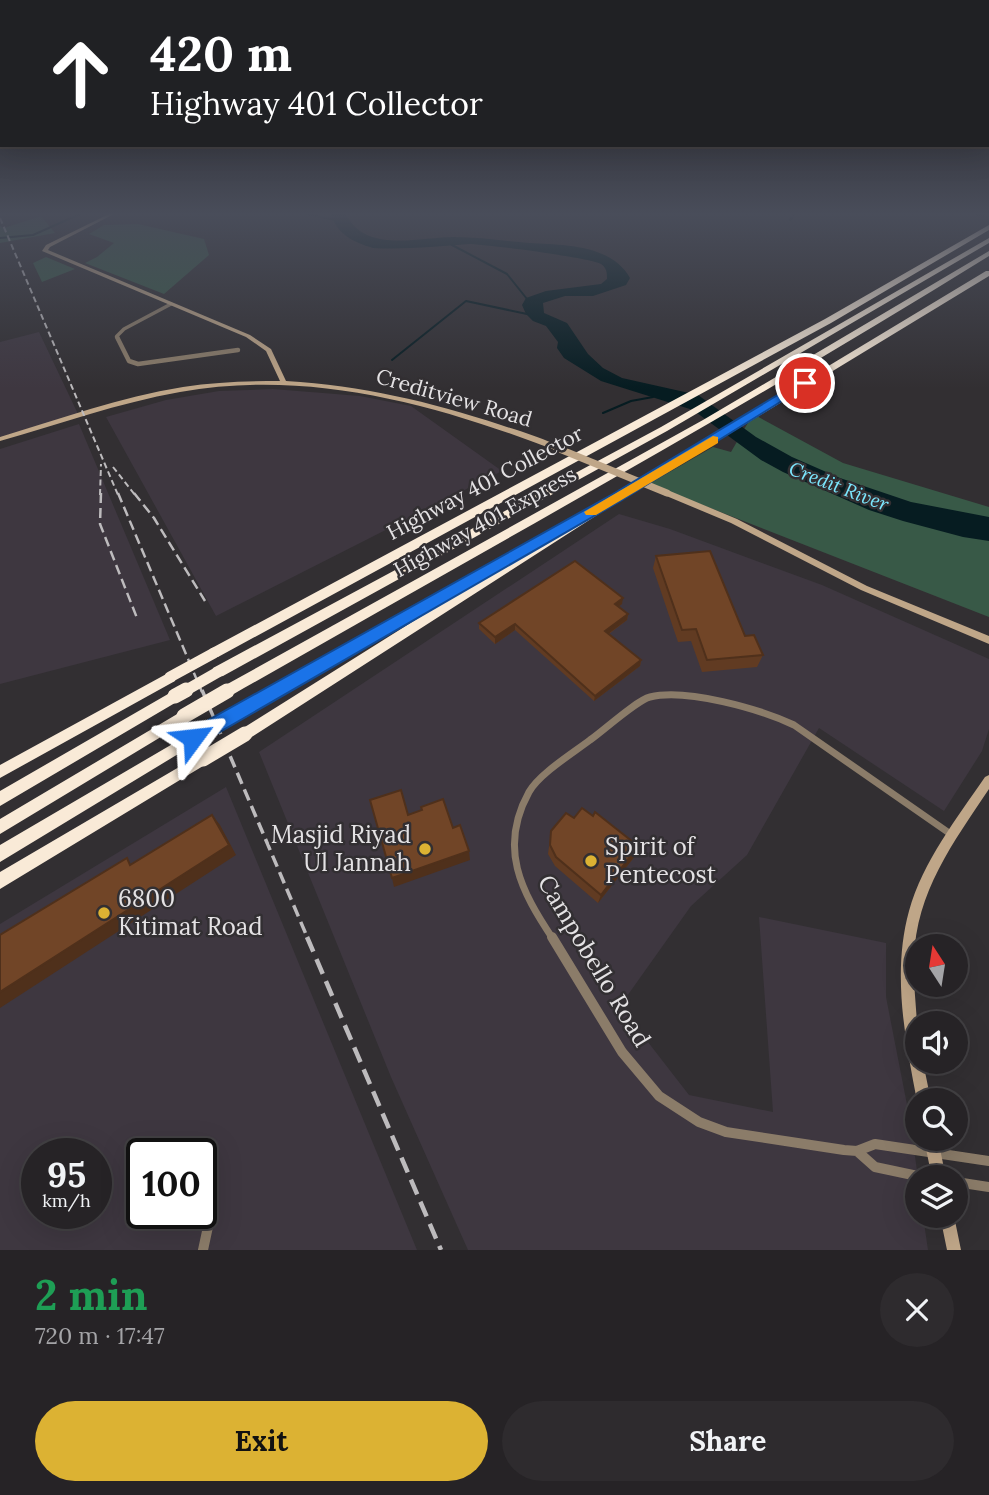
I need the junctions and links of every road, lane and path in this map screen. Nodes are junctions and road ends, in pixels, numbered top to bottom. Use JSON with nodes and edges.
{"nodes":[{"id":1,"x":96,"y":272,"type":"edge"},
{"id":2,"x":909,"y":272,"type":"edge"},
{"id":3,"x":933,"y":272,"type":"edge"},
{"id":4,"x":958,"y":272,"type":"edge"},
{"id":5,"x":981,"y":272,"type":"edge"},
{"id":6,"x":989,"y":272,"type":"edge"},
{"id":7,"x":941,"y":300,"type":"junction"},
{"id":8,"x":171,"y":304,"type":"junction"},
{"id":9,"x":237,"y":350,"type":"dead end"},
{"id":10,"x":283,"y":381,"type":"junction"},
{"id":11,"x":0,"y":439,"type":"edge"},
{"id":12,"x":618,"y":497,"type":"junction"},
{"id":13,"x":989,"y":640,"type":"edge"},
{"id":14,"x":0,"y":772,"type":"edge"},
{"id":15,"x":989,"y":780,"type":"edge"},
{"id":16,"x":0,"y":799,"type":"edge"},
{"id":17,"x":0,"y":827,"type":"edge"},
{"id":18,"x":952,"y":835,"type":"junction"},
{"id":19,"x":0,"y":854,"type":"edge"},
{"id":20,"x":0,"y":881,"type":"edge"},
{"id":21,"x":922,"y":1088,"type":"edge"},
{"id":22,"x":905,"y":1145,"type":"edge"},
{"id":23,"x":858,"y":1151,"type":"junction"},
{"id":24,"x":951,"y":1151,"type":"edge"},
{"id":25,"x":989,"y":1161,"type":"edge"},
{"id":26,"x":905,"y":1173,"type":"edge"},
{"id":27,"x":968,"y":1184,"type":"edge"},
{"id":28,"x":989,"y":1187,"type":"edge"},
{"id":29,"x":949,"y":1228,"type":"edge"},
{"id":30,"x":208,"y":1229,"type":"edge"},
{"id":31,"x":203,"y":1250,"type":"edge"},
{"id":32,"x":954,"y":1250,"type":"edge"}],
"edges":[{"from":1,"to":8,"type":"main road"},
{"from":2,"to":14,"type":"highway","name":"Highway 401 Collector","bridge":true},
{"from":3,"to":16,"type":"highway","name":"Highway 401 Express","bridge":true},
{"from":4,"to":17,"type":"highway","name":"Highway 401 Express","bridge":true},
{"from":5,"to":7,"type":"highway"},
{"from":6,"to":7,"type":"highway"},
{"from":7,"to":12,"type":"highway"},
{"from":8,"to":9,"type":"street"},
{"from":8,"to":10,"type":"main road"},
{"from":10,"to":11,"type":"main road","name":"Creditview Road"},
{"from":10,"to":13,"type":"main road","name":"Creditview Road","bridge":true},
{"from":12,"to":19,"type":"highway","bridge":true},
{"from":12,"to":20,"type":"highway","bridge":true},
{"from":15,"to":18,"type":"main road"},
{"from":18,"to":21,"type":"main road"},
{"from":18,"to":23,"type":"street","name":"Campobello Road"},
{"from":22,"to":23,"type":"street","name":"Campobello Road"},
{"from":23,"to":26,"type":"street","name":"Campobello Road"},
{"from":24,"to":25,"type":"street","name":"Campobello Road"},
{"from":27,"to":28,"type":"street"},
{"from":29,"to":32,"type":"main road"},
{"from":30,"to":31,"type":"street"}]}
